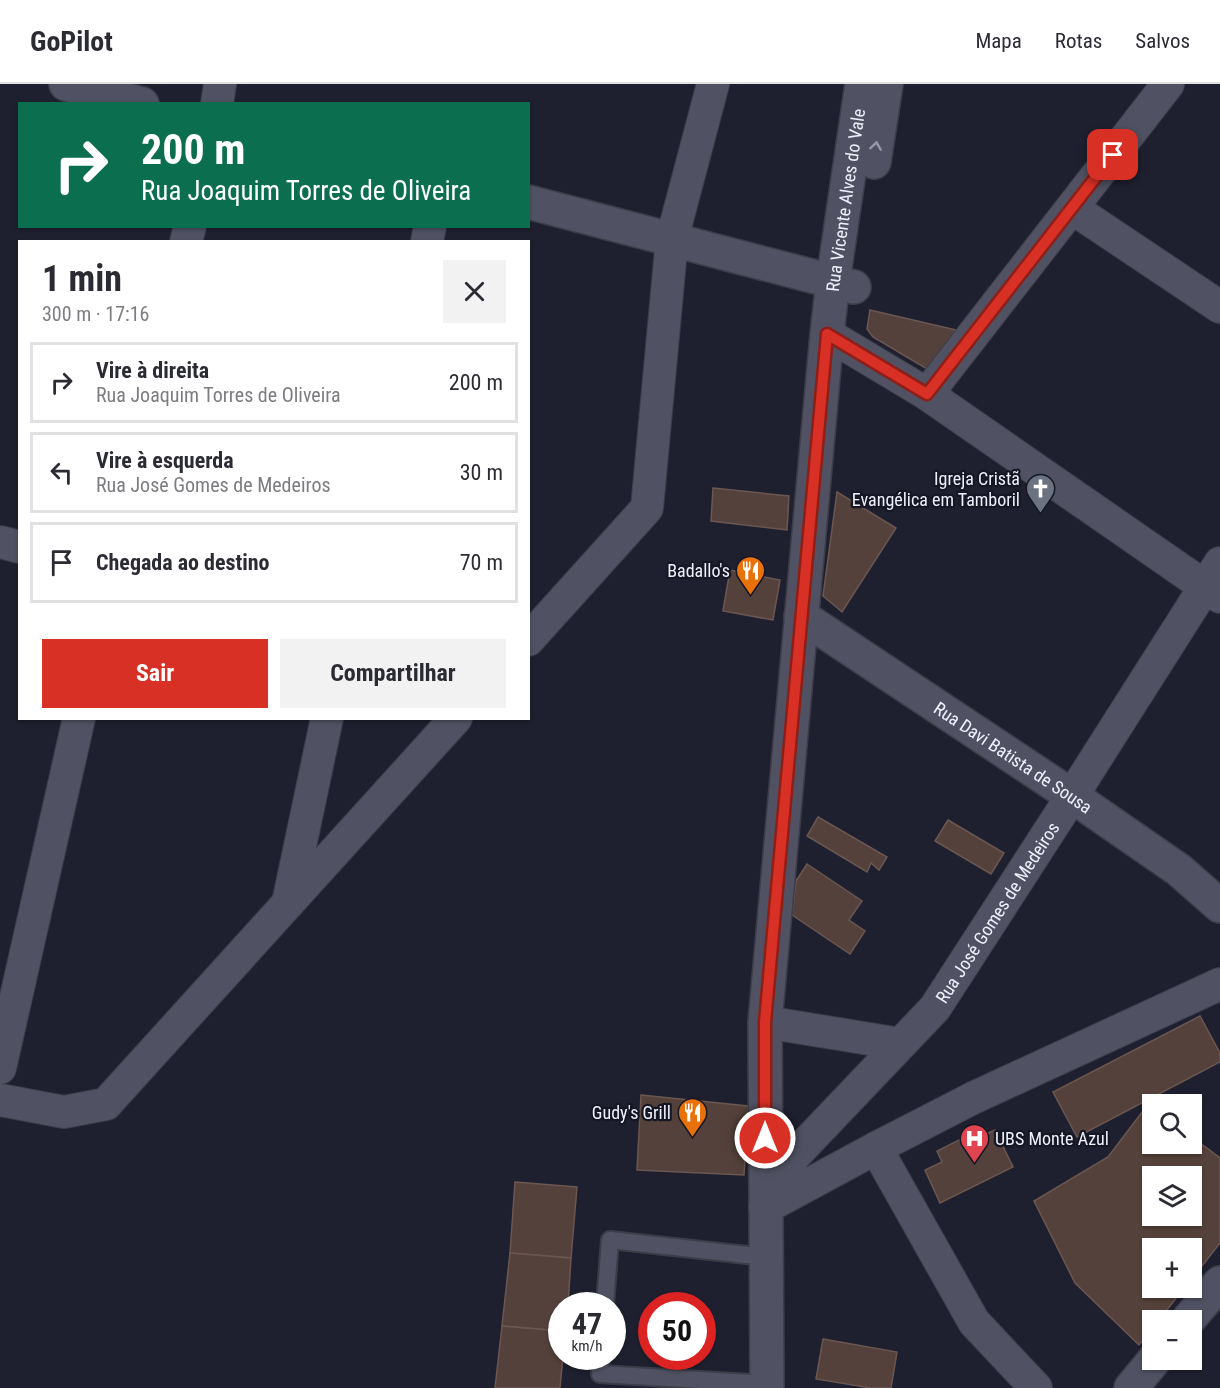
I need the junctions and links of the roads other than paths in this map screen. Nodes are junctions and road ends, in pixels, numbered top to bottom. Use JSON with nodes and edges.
{"nodes":[{"id":1,"x":66,"y":84,"type":"edge"},
{"id":2,"x":220,"y":84,"type":"edge"},
{"id":3,"x":713,"y":84,"type":"edge"},
{"id":4,"x":862,"y":84,"type":"edge"},
{"id":5,"x":886,"y":84,"type":"edge"},
{"id":6,"x":1168,"y":84,"type":"edge"},
{"id":7,"x":134,"y":102,"type":"edge"},
{"id":8,"x":217,"y":102,"type":"edge"},
{"id":9,"x":530,"y":203,"type":"edge"},
{"id":10,"x":1072,"y":208,"type":"junction"},
{"id":11,"x":672,"y":239,"type":"junction"},
{"id":12,"x":843,"y":284,"type":"junction"},
{"id":13,"x":1220,"y":307,"type":"edge"},
{"id":14,"x":828,"y":325,"type":"junction"},
{"id":15,"x":927,"y":394,"type":"junction"},
{"id":16,"x":0,"y":542,"type":"edge"},
{"id":17,"x":18,"y":546,"type":"edge"},
{"id":18,"x":1215,"y":583,"type":"edge"},
{"id":19,"x":801,"y":616,"type":"junction"},
{"id":20,"x":530,"y":638,"type":"edge"},
{"id":21,"x":79,"y":720,"type":"edge"},
{"id":22,"x":327,"y":720,"type":"edge"},
{"id":23,"x":454,"y":720,"type":"edge"},
{"id":24,"x":1072,"y":796,"type":"junction"},
{"id":25,"x":288,"y":904,"type":"junction"},
{"id":26,"x":1220,"y":906,"type":"edge"},
{"id":27,"x":1220,"y":984,"type":"edge"},
{"id":28,"x":765,"y":1022,"type":"junction"},
{"id":29,"x":900,"y":1044,"type":"junction"},
{"id":30,"x":0,"y":1068,"type":"edge"},
{"id":31,"x":0,"y":1100,"type":"edge"},
{"id":32,"x":876,"y":1148,"type":"junction"},
{"id":33,"x":765,"y":1208,"type":"junction"},
{"id":34,"x":765,"y":1257,"type":"junction"},
{"id":35,"x":1220,"y":1283,"type":"edge"},
{"id":36,"x":606,"y":1292,"type":"edge"},
{"id":37,"x":1197,"y":1310,"type":"edge"},
{"id":38,"x":600,"y":1370,"type":"edge"},
{"id":39,"x":1146,"y":1370,"type":"edge"},
{"id":40,"x":767,"y":1386,"type":"edge"},
{"id":41,"x":1036,"y":1388,"type":"edge"},
{"id":42,"x":1131,"y":1388,"type":"edge"}],
"edges":[{"from":1,"to":7,"type":"main road"},
{"from":2,"to":8,"type":"street"},
{"from":3,"to":11,"type":"street"},
{"from":4,"to":12,"type":"main road","name":"Rua Vicente Alves do Vale"},
{"from":12,"to":5,"type":"main road","name":"Rua Vicente Alves do Vale","one_way":true},
{"from":6,"to":10,"type":"street"},
{"from":9,"to":11,"type":"main road"},
{"from":10,"to":13,"type":"street"},
{"from":10,"to":15,"type":"street"},
{"from":11,"to":12,"type":"main road"},
{"from":11,"to":20,"type":"street"},
{"from":12,"to":14,"type":"main road","name":"Rua Vicente Alves do Vale"},
{"from":14,"to":15,"type":"street"},
{"from":14,"to":19,"type":"main road","name":"Rua Vicente Alves do Vale"},
{"from":15,"to":18,"type":"street"},
{"from":16,"to":17,"type":"street"},
{"from":18,"to":24,"type":"street","name":"Rua José Gomes de Medeiros"},
{"from":19,"to":24,"type":"main road","name":"Rua Davi Batista de Sousa"},
{"from":19,"to":28,"type":"main road","name":"Rua Vicente Alves do Vale"},
{"from":21,"to":30,"type":"street"},
{"from":22,"to":25,"type":"street"},
{"from":23,"to":25,"type":"street"},
{"from":24,"to":26,"type":"main road","name":"Rua Davi Batista de Sousa"},
{"from":24,"to":29,"type":"street","name":"Rua José Gomes de Medeiros"},
{"from":25,"to":31,"type":"street"},
{"from":27,"to":32,"type":"street"},
{"from":28,"to":29,"type":"street"},
{"from":28,"to":33,"type":"main road","name":"Rua Vicente Alves do Vale"},
{"from":29,"to":33,"type":"street","name":"Rua José Gomes de Medeiros"},
{"from":32,"to":33,"type":"street"},
{"from":32,"to":41,"type":"street"},
{"from":33,"to":34,"type":"main road","name":"Rua Vicente Alves do Vale"},
{"from":34,"to":36,"type":"lane"},
{"from":34,"to":40,"type":"main road","name":"Rua Vicente Alves do Vale"},
{"from":35,"to":37,"type":"main road"},
{"from":38,"to":40,"type":"lane"},
{"from":39,"to":42,"type":"main road"}]}
